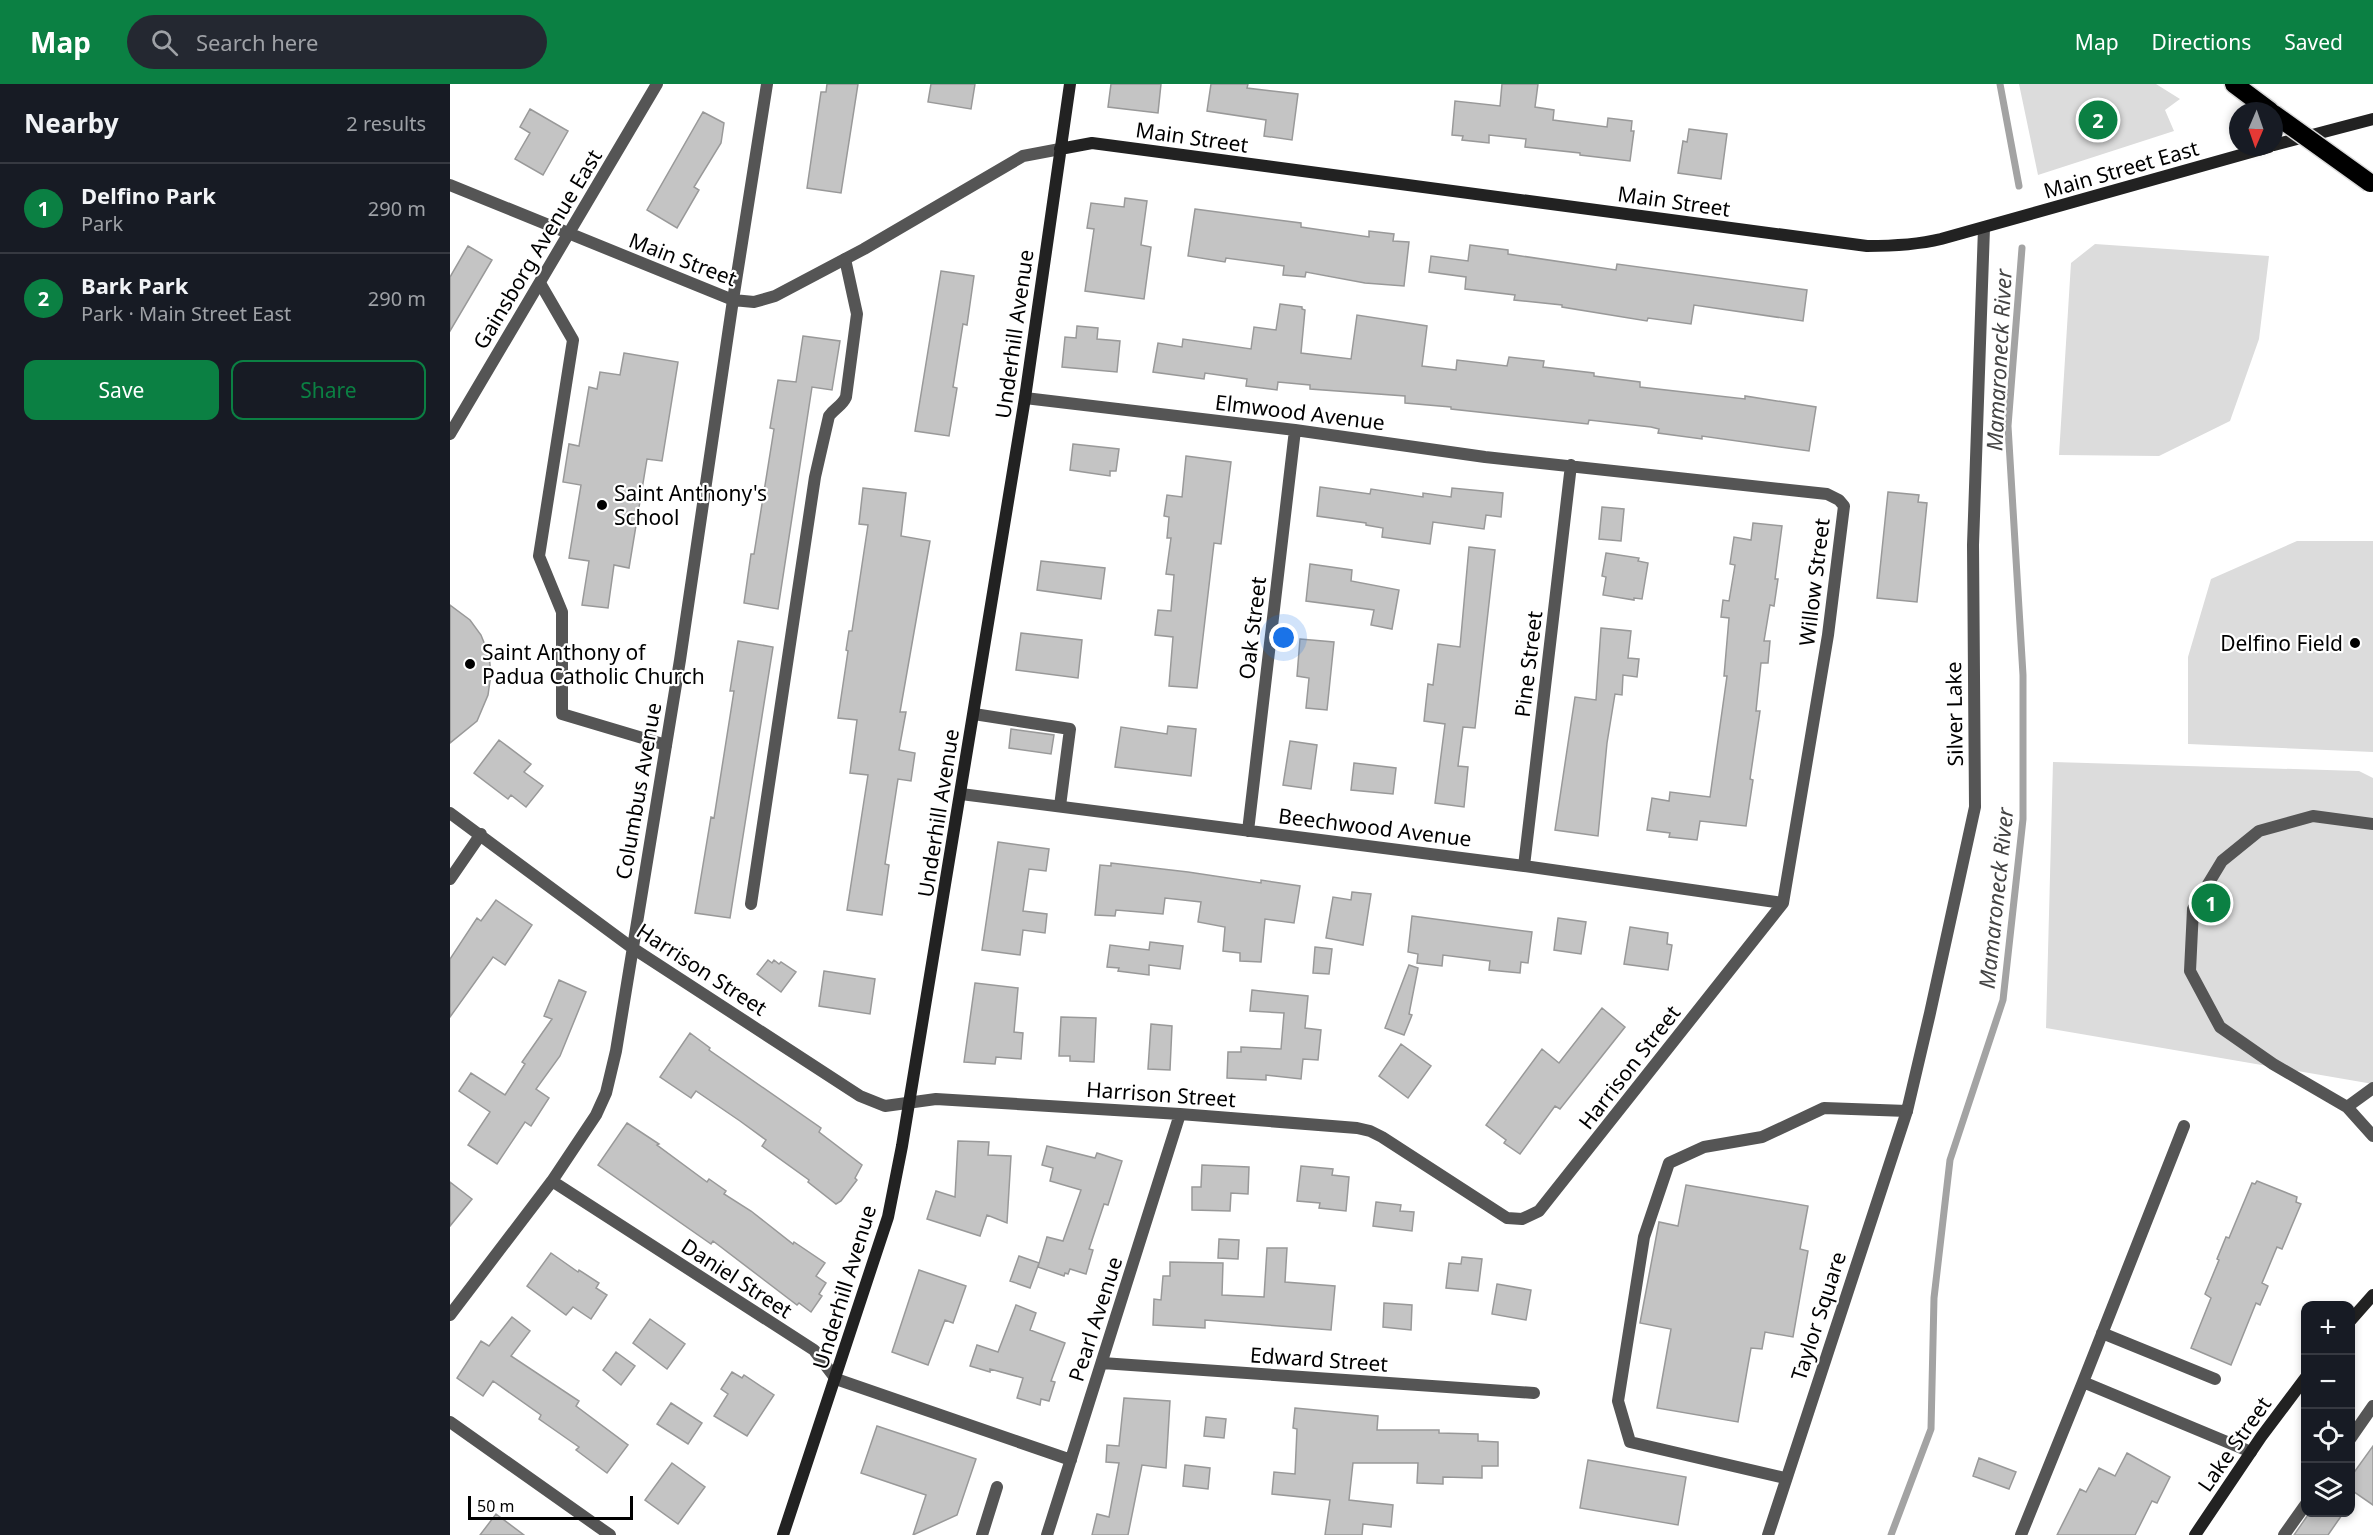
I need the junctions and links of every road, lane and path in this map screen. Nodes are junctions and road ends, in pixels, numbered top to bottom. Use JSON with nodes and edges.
{"nodes":[{"id":1,"x":657,"y":84,"type":"edge"},
{"id":2,"x":766,"y":84,"type":"edge"},
{"id":3,"x":1070,"y":84,"type":"edge"},
{"id":4,"x":2234,"y":84,"type":"edge"},
{"id":5,"x":2258,"y":102,"type":"edge"},
{"id":6,"x":2373,"y":119,"type":"edge"},
{"id":7,"x":2283,"y":120,"type":"edge"},
{"id":8,"x":2283,"y":144,"type":"edge"},
{"id":9,"x":1060,"y":149,"type":"junction"},
{"id":10,"x":2237,"y":156,"type":"edge"},
{"id":11,"x":2372,"y":184,"type":"edge"},
{"id":12,"x":450,"y":185,"type":"edge"},
{"id":13,"x":1984,"y":228,"type":"junction"},
{"id":14,"x":569,"y":235,"type":"junction"},
{"id":15,"x":844,"y":259,"type":"junction"},
{"id":16,"x":540,"y":283,"type":"junction"},
{"id":17,"x":733,"y":300,"type":"junction"},
{"id":18,"x":1025,"y":398,"type":"junction"},
{"id":19,"x":1295,"y":430,"type":"junction"},
{"id":20,"x":450,"y":434,"type":"edge"},
{"id":21,"x":1571,"y":465,"type":"junction"},
{"id":22,"x":974,"y":714,"type":"junction"},
{"id":23,"x":666,"y":745,"type":"junction"},
{"id":24,"x":961,"y":794,"type":"junction"},
{"id":25,"x":1060,"y":807,"type":"junction"},
{"id":26,"x":450,"y":813,"type":"edge"},
{"id":27,"x":2373,"y":824,"type":"edge"},
{"id":28,"x":1248,"y":831,"type":"junction"},
{"id":29,"x":481,"y":834,"type":"junction"},
{"id":30,"x":1524,"y":866,"type":"junction"},
{"id":31,"x":450,"y":879,"type":"edge"},
{"id":32,"x":1783,"y":903,"type":"junction"},
{"id":33,"x":751,"y":904,"type":"dead end"},
{"id":34,"x":632,"y":947,"type":"junction"},
{"id":35,"x":2373,"y":1089,"type":"edge"},
{"id":36,"x":910,"y":1103,"type":"junction"},
{"id":37,"x":2346,"y":1107,"type":"junction"},
{"id":38,"x":1907,"y":1111,"type":"junction"},
{"id":39,"x":1180,"y":1114,"type":"junction"},
{"id":40,"x":2184,"y":1126,"type":"dead end"},
{"id":41,"x":2373,"y":1136,"type":"edge"},
{"id":42,"x":552,"y":1181,"type":"junction"},
{"id":43,"x":2373,"y":1295,"type":"edge"},
{"id":44,"x":450,"y":1315,"type":"edge"},
{"id":45,"x":2355,"y":1315,"type":"edge"},
{"id":46,"x":2102,"y":1333,"type":"junction"},
{"id":47,"x":1102,"y":1363,"type":"junction"},
{"id":48,"x":836,"y":1379,"type":"junction"},
{"id":49,"x":2215,"y":1379,"type":"dead end"},
{"id":50,"x":2083,"y":1382,"type":"junction"},
{"id":51,"x":2301,"y":1384,"type":"edge"},
{"id":52,"x":1534,"y":1393,"type":"dead end"},
{"id":53,"x":2373,"y":1406,"type":"edge"},
{"id":54,"x":450,"y":1422,"type":"edge"},
{"id":55,"x":2355,"y":1432,"type":"edge"},
{"id":56,"x":2251,"y":1452,"type":"junction"},
{"id":57,"x":1071,"y":1460,"type":"junction"},
{"id":58,"x":1785,"y":1478,"type":"junction"},
{"id":59,"x":997,"y":1487,"type":"dead end"},
{"id":60,"x":2301,"y":1511,"type":"edge"},
{"id":61,"x":610,"y":1535,"type":"edge"},
{"id":62,"x":783,"y":1535,"type":"edge"},
{"id":63,"x":982,"y":1535,"type":"edge"},
{"id":64,"x":1047,"y":1535,"type":"edge"},
{"id":65,"x":1768,"y":1535,"type":"edge"},
{"id":66,"x":2021,"y":1535,"type":"edge"},
{"id":67,"x":2195,"y":1535,"type":"edge"},
{"id":68,"x":2284,"y":1535,"type":"edge"}],
"edges":[{"from":1,"to":14,"type":"street","name":"Gainsborg Avenue East"},
{"from":2,"to":17,"type":"street","name":"Columbus Avenue"},
{"from":3,"to":9,"type":"street","name":"Underhill Avenue"},
{"from":4,"to":5,"type":"highway"},
{"from":6,"to":8,"type":"street"},
{"from":7,"to":11,"type":"highway","bridge":true},
{"from":9,"to":13,"type":"street","name":"Main Street"},
{"from":9,"to":15,"type":"street","name":"Main Street"},
{"from":9,"to":18,"type":"street","name":"Underhill Avenue"},
{"from":10,"to":13,"type":"street","name":"Main Street East"},
{"from":12,"to":14,"type":"street","name":"Main Street"},
{"from":13,"to":38,"type":"street","name":"Silver Lake"},
{"from":14,"to":16,"type":"street","name":"Gainsborg Avenue East"},
{"from":14,"to":17,"type":"street","name":"Main Street"},
{"from":15,"to":17,"type":"street","name":"Main Street"},
{"from":15,"to":33,"type":"street"},
{"from":16,"to":20,"type":"street","name":"Gainsborg Avenue East"},
{"from":16,"to":23,"type":"street"},
{"from":17,"to":23,"type":"street","name":"Columbus Avenue"},
{"from":18,"to":19,"type":"street","name":"Elmwood Avenue"},
{"from":18,"to":22,"type":"street","name":"Underhill Avenue"},
{"from":19,"to":21,"type":"street","name":"Elmwood Avenue"},
{"from":19,"to":28,"type":"street","name":"Oak Street"},
{"from":21,"to":30,"type":"street","name":"Pine Street"},
{"from":21,"to":32,"type":"street","name":"Willow Street"},
{"from":22,"to":24,"type":"street","name":"Underhill Avenue"},
{"from":22,"to":25,"type":"street"},
{"from":23,"to":34,"type":"street","name":"Columbus Avenue"},
{"from":24,"to":25,"type":"street","name":"Beechwood Avenue"},
{"from":24,"to":36,"type":"street","name":"Underhill Avenue"},
{"from":25,"to":28,"type":"street","name":"Beechwood Avenue"},
{"from":26,"to":29,"type":"street","name":"Harrison Street"},
{"from":27,"to":37,"type":"street"},
{"from":28,"to":30,"type":"street","name":"Beechwood Avenue"},
{"from":29,"to":31,"type":"street"},
{"from":29,"to":34,"type":"street","name":"Harrison Street"},
{"from":30,"to":32,"type":"street","name":"Beechwood Avenue"},
{"from":32,"to":39,"type":"street","name":"Harrison Street"},
{"from":34,"to":36,"type":"street","name":"Harrison Street"},
{"from":34,"to":42,"type":"street","name":"Columbus Avenue"},
{"from":35,"to":37,"type":"street"},
{"from":36,"to":39,"type":"street","name":"Harrison Street"},
{"from":36,"to":48,"type":"street","name":"Underhill Avenue"},
{"from":37,"to":41,"type":"street"},
{"from":38,"to":58,"type":"street","name":"Taylor Square"},
{"from":38,"to":58,"type":"street"},
{"from":39,"to":47,"type":"street","name":"Pearl Avenue"},
{"from":40,"to":46,"type":"street"},
{"from":42,"to":44,"type":"street","name":"Columbus Avenue"},
{"from":42,"to":48,"type":"street","name":"Daniel Street"},
{"from":43,"to":45,"type":"street"},
{"from":46,"to":49,"type":"street"},
{"from":46,"to":50,"type":"street"},
{"from":47,"to":52,"type":"street","name":"Edward Street"},
{"from":47,"to":57,"type":"street","name":"Pearl Avenue"},
{"from":48,"to":57,"type":"street"},
{"from":48,"to":62,"type":"street","name":"Underhill Avenue"},
{"from":50,"to":56,"type":"street"},
{"from":50,"to":66,"type":"street"},
{"from":51,"to":56,"type":"street","name":"Lake Street"},
{"from":53,"to":55,"type":"street"},
{"from":54,"to":61,"type":"street"},
{"from":56,"to":67,"type":"street","name":"Lake Street"},
{"from":57,"to":64,"type":"street","name":"Pearl Avenue"},
{"from":58,"to":65,"type":"street","name":"Taylor Square"},
{"from":59,"to":63,"type":"street"},
{"from":60,"to":68,"type":"street"}]}
